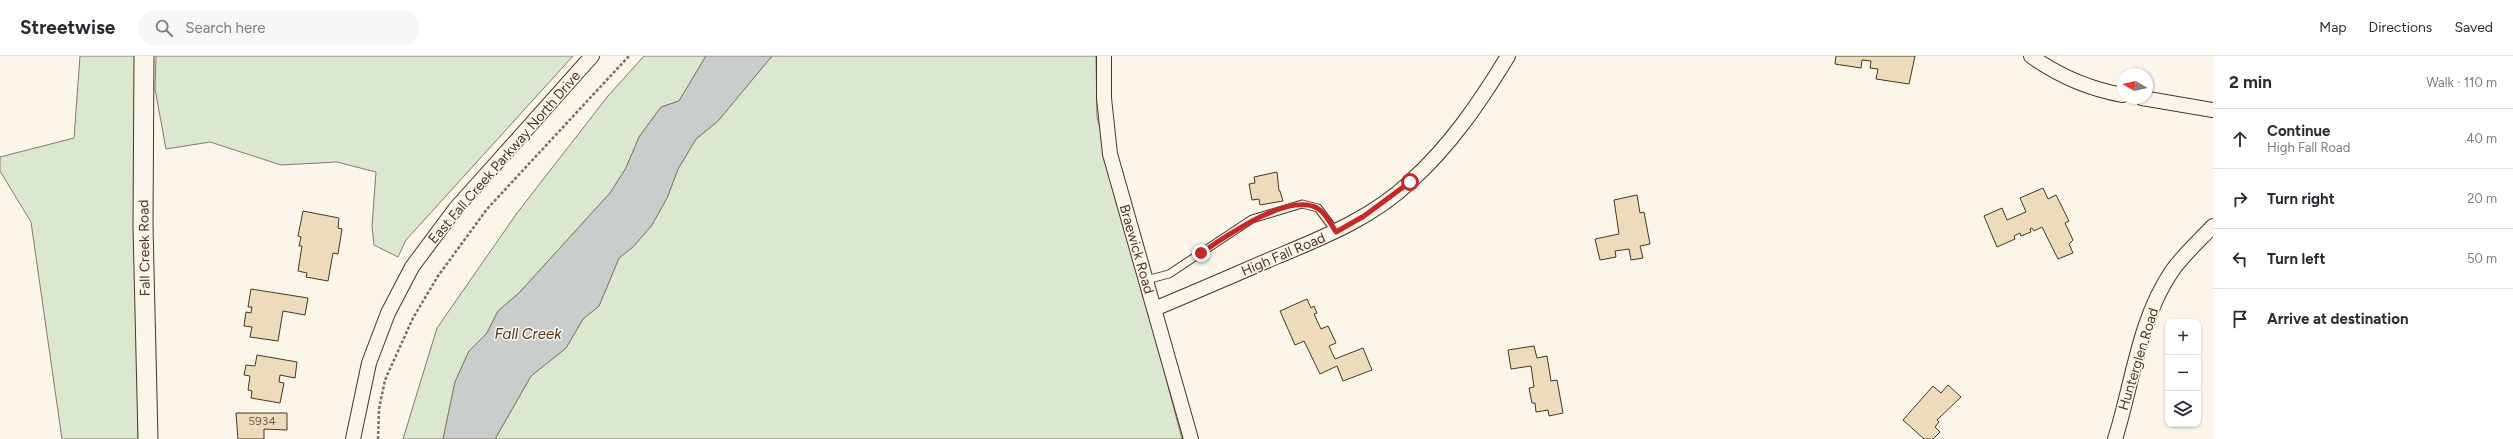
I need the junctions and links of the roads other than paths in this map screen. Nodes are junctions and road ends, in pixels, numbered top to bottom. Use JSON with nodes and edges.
{"nodes":[{"id":1,"x":144,"y":56,"type":"edge"},
{"id":2,"x":592,"y":56,"type":"edge"},
{"id":3,"x":1104,"y":56,"type":"edge"},
{"id":4,"x":1508,"y":56,"type":"edge"},
{"id":5,"x":2031,"y":56,"type":"edge"},
{"id":6,"x":2117,"y":93,"type":"edge"},
{"id":7,"x":2153,"y":100,"type":"edge"},
{"id":8,"x":2213,"y":110,"type":"edge"},
{"id":9,"x":2213,"y":226,"type":"edge"},
{"id":10,"x":1336,"y":232,"type":"junction"},
{"id":11,"x":1146,"y":280,"type":"junction"},
{"id":12,"x":1154,"y":309,"type":"junction"},
{"id":13,"x":148,"y":439,"type":"edge"},
{"id":14,"x":353,"y":439,"type":"edge"},
{"id":15,"x":1191,"y":439,"type":"edge"},
{"id":16,"x":2115,"y":439,"type":"edge"}],
"edges":[{"from":1,"to":13,"type":"main road","name":"Fall Creek Road"},
{"from":2,"to":14,"type":"street","name":"East Fall Creek Parkway North Drive"},
{"from":3,"to":11,"type":"street","name":"Braewick Road"},
{"from":4,"to":10,"type":"street","name":"High Fall Road"},
{"from":5,"to":6,"type":"street"},
{"from":7,"to":8,"type":"street"},
{"from":9,"to":16,"type":"street","name":"Hunterglen Road"},
{"from":10,"to":11,"type":"lane"},
{"from":10,"to":12,"type":"street","name":"High Fall Road"},
{"from":11,"to":12,"type":"street","name":"Braewick Road"},
{"from":12,"to":15,"type":"street","name":"Braewick Road"}]}
